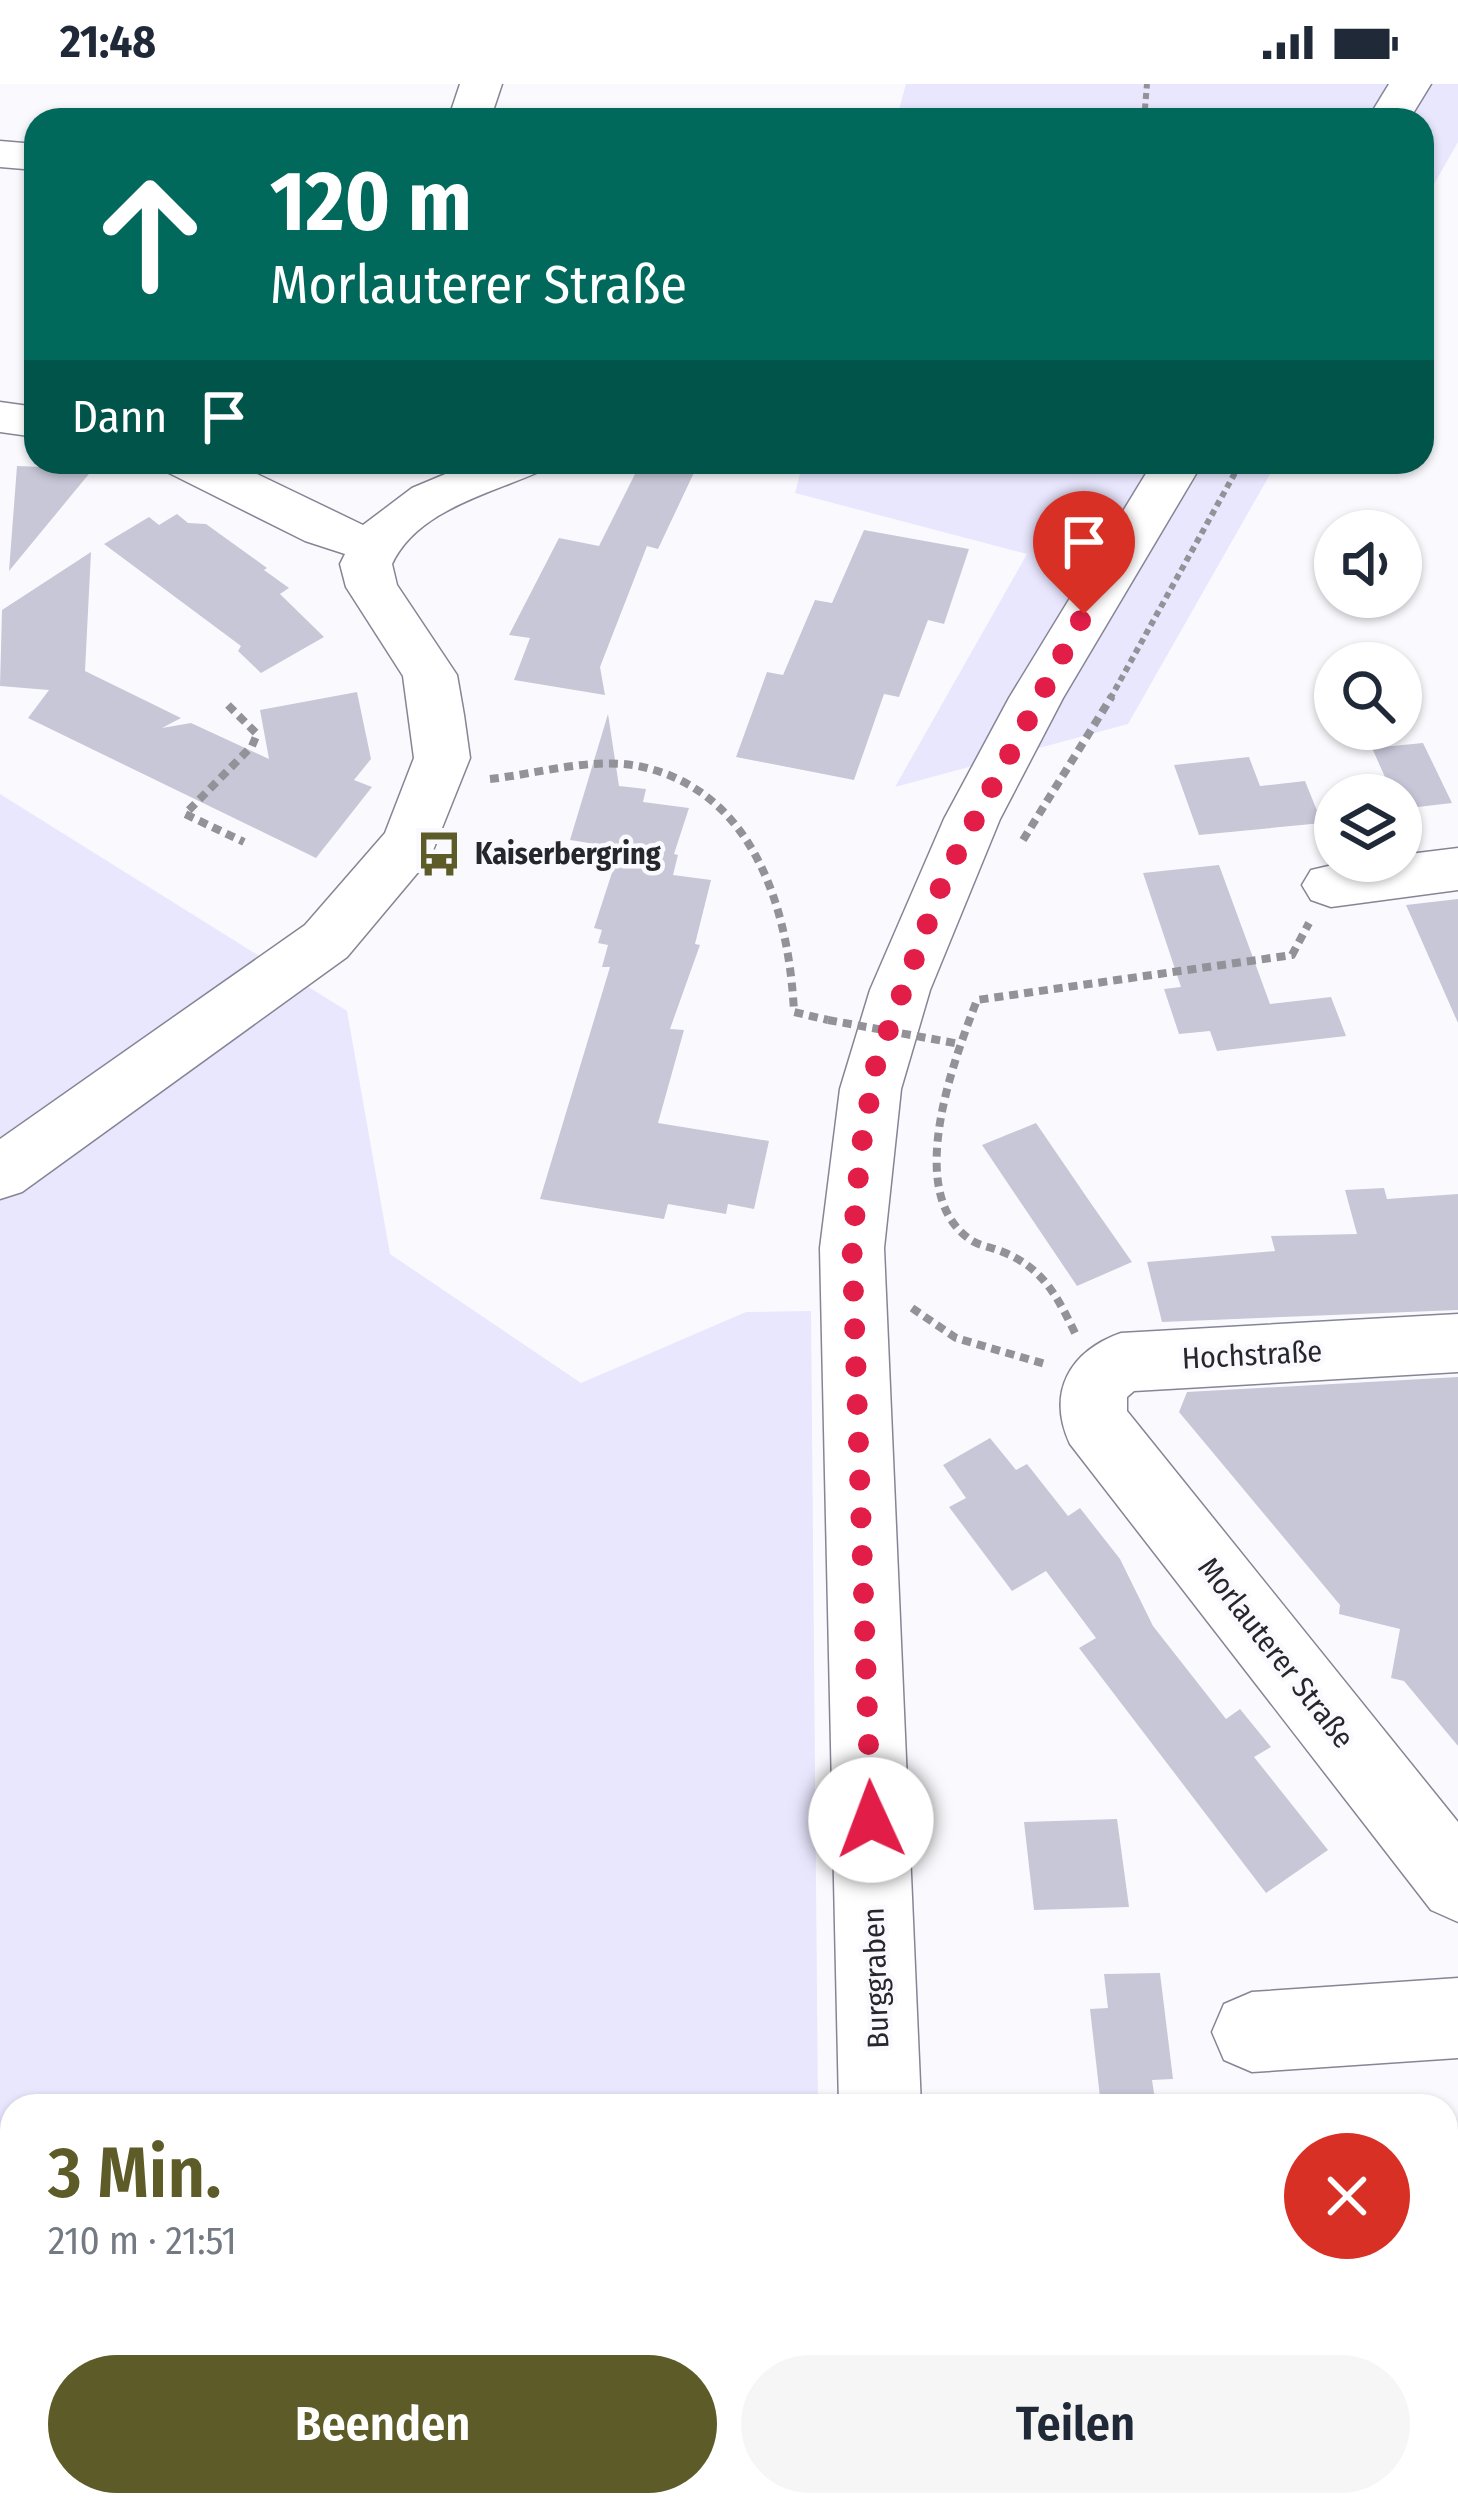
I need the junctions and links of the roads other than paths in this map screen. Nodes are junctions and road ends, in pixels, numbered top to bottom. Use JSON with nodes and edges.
{"nodes":[{"id":1,"x":219,"y":474,"type":"edge"},
{"id":2,"x":492,"y":474,"type":"edge"},
{"id":3,"x":1171,"y":474,"type":"edge"},
{"id":4,"x":372,"y":544,"type":"junction"},
{"id":5,"x":1458,"y":869,"type":"edge"},
{"id":6,"x":1330,"y":885,"type":"road end"},
{"id":7,"x":0,"y":1173,"type":"edge"},
{"id":8,"x":1458,"y":1343,"type":"edge"},
{"id":9,"x":1095,"y":1400,"type":"joint"},
{"id":10,"x":1458,"y":1883,"type":"edge"},
{"id":11,"x":1458,"y":2018,"type":"edge"},
{"id":12,"x":1252,"y":2032,"type":"dead end"},
{"id":13,"x":880,"y":2094,"type":"edge"}],
"edges":[{"from":1,"to":4,"type":"street"},
{"from":2,"to":4,"type":"street"},
{"from":3,"to":13,"type":"street","name":"Burggraben"},
{"from":4,"to":7,"type":"street"},
{"from":5,"to":6,"type":"street"},
{"from":8,"to":9,"type":"street","name":"Hochstraße"},
{"from":9,"to":10,"type":"street","name":"Morlauterer Straße"},
{"from":11,"to":12,"type":"street"}]}
